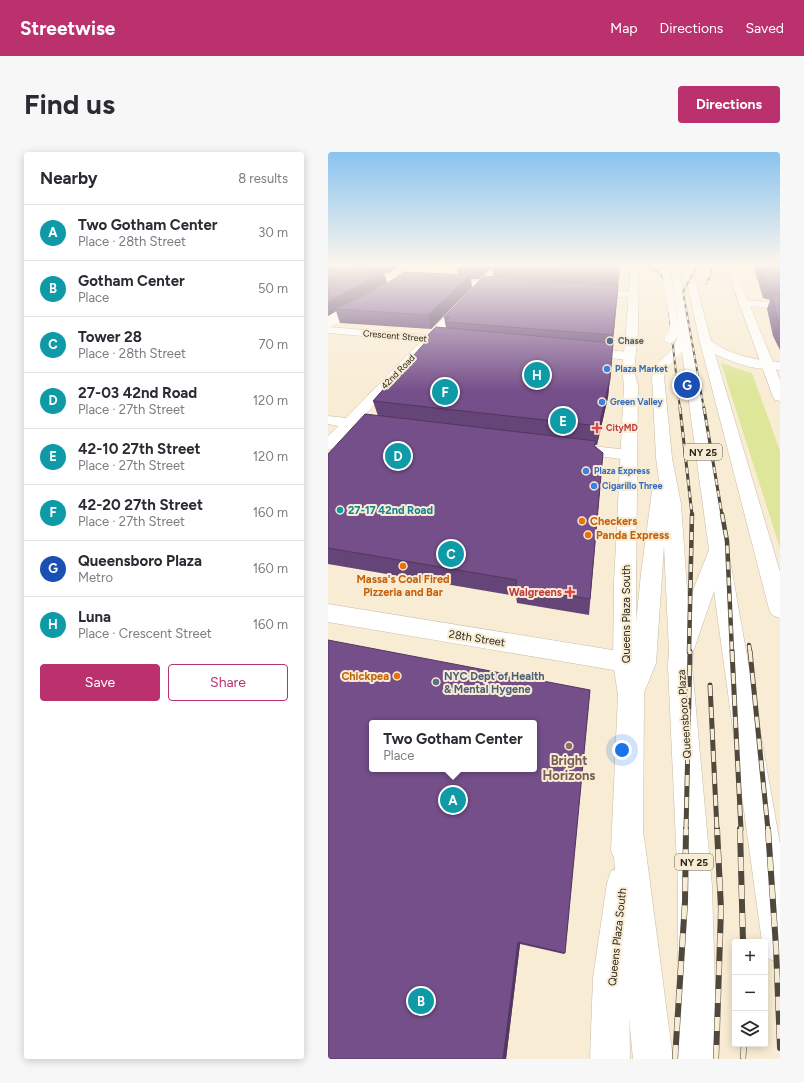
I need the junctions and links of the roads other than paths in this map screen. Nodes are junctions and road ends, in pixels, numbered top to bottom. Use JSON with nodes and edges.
{"nodes":[{"id":1,"x":343,"y":306,"type":"edge"},
{"id":2,"x":358,"y":306,"type":"edge"},
{"id":3,"x":461,"y":306,"type":"edge"},
{"id":4,"x":632,"y":306,"type":"edge"},
{"id":5,"x":674,"y":306,"type":"edge"},
{"id":6,"x":680,"y":306,"type":"edge"},
{"id":7,"x":697,"y":306,"type":"edge"},
{"id":8,"x":745,"y":306,"type":"edge"},
{"id":9,"x":328,"y":314,"type":"edge"},
{"id":10,"x":328,"y":322,"type":"edge"},
{"id":11,"x":328,"y":330,"type":"edge"},
{"id":12,"x":685,"y":331,"type":"junction"},
{"id":13,"x":670,"y":338,"type":"dead end"},
{"id":14,"x":430,"y":339,"type":"junction"},
{"id":15,"x":467,"y":342,"type":"edge"},
{"id":16,"x":706,"y":342,"type":"junction"},
{"id":17,"x":573,"y":351,"type":"edge"},
{"id":18,"x":630,"y":356,"type":"junction"},
{"id":19,"x":773,"y":366,"type":"edge"},
{"id":20,"x":780,"y":397,"type":"edge"},
{"id":21,"x":328,"y":420,"type":"edge"},
{"id":22,"x":349,"y":423,"type":"junction"},
{"id":23,"x":403,"y":429,"type":"edge"},
{"id":24,"x":328,"y":445,"type":"edge"},
{"id":25,"x":557,"y":447,"type":"edge"},
{"id":26,"x":630,"y":455,"type":"junction"},
{"id":27,"x":664,"y":458,"type":"junction"},
{"id":28,"x":718,"y":552,"type":"junction"},
{"id":29,"x":780,"y":609,"type":"edge"},
{"id":30,"x":328,"y":613,"type":"edge"},
{"id":31,"x":681,"y":651,"type":"junction"},
{"id":32,"x":625,"y":662,"type":"junction"},
{"id":33,"x":631,"y":696,"type":"junction"},
{"id":34,"x":628,"y":837,"type":"junction"},
{"id":35,"x":780,"y":945,"type":"edge"},
{"id":36,"x":610,"y":1059,"type":"edge"},
{"id":37,"x":653,"y":1059,"type":"edge"},
{"id":38,"x":697,"y":1059,"type":"edge"}],
"edges":[{"from":1,"to":9,"type":"main road"},
{"from":2,"to":10,"type":"main road","bridge":true},
{"from":3,"to":14,"type":"main road","name":"42nd Road"},
{"from":4,"to":18,"type":"main road","name":"Queens Plaza South"},
{"from":5,"to":13,"type":"street","bridge":true},
{"from":6,"to":12,"type":"main road","number":"NY 25"},
{"from":7,"to":16,"type":"main road","number":"NY 25"},
{"from":8,"to":19,"type":"main road"},
{"from":11,"to":14,"type":"main road","name":"Crescent Street"},
{"from":12,"to":27,"type":"main road","name":"Queensboro Plaza","number":"NY 25"},
{"from":12,"to":28,"type":"main road","number":"NY 25"},
{"from":14,"to":15,"type":"main road","name":"Crescent Street"},
{"from":14,"to":22,"type":"main road","name":"42nd Road"},
{"from":16,"to":19,"type":"main road"},
{"from":16,"to":29,"type":"main road","number":"NY 25"},
{"from":17,"to":18,"type":"main road"},
{"from":18,"to":26,"type":"main road","name":"Queens Plaza South"},
{"from":19,"to":20,"type":"main road"},
{"from":21,"to":22,"type":"main road"},
{"from":22,"to":23,"type":"main road"},
{"from":22,"to":24,"type":"main road","name":"42nd Road"},
{"from":25,"to":26,"type":"main road"},
{"from":26,"to":32,"type":"main road","name":"Queens Plaza South"},
{"from":27,"to":31,"type":"main road","name":"Queensboro Plaza","number":"NY 25"},
{"from":27,"to":33,"type":"main road"},
{"from":28,"to":31,"type":"main road","number":"NY 25"},
{"from":28,"to":35,"type":"main road"},
{"from":30,"to":32,"type":"main road","name":"28th Street"},
{"from":31,"to":38,"type":"main road","name":"Queensboro Plaza","number":"NY 25"},
{"from":32,"to":33,"type":"main road","name":"Queens Plaza South"},
{"from":33,"to":34,"type":"main road","name":"Queens Plaza South"},
{"from":34,"to":36,"type":"main road","name":"Queens Plaza South"},
{"from":34,"to":37,"type":"main road"}]}
